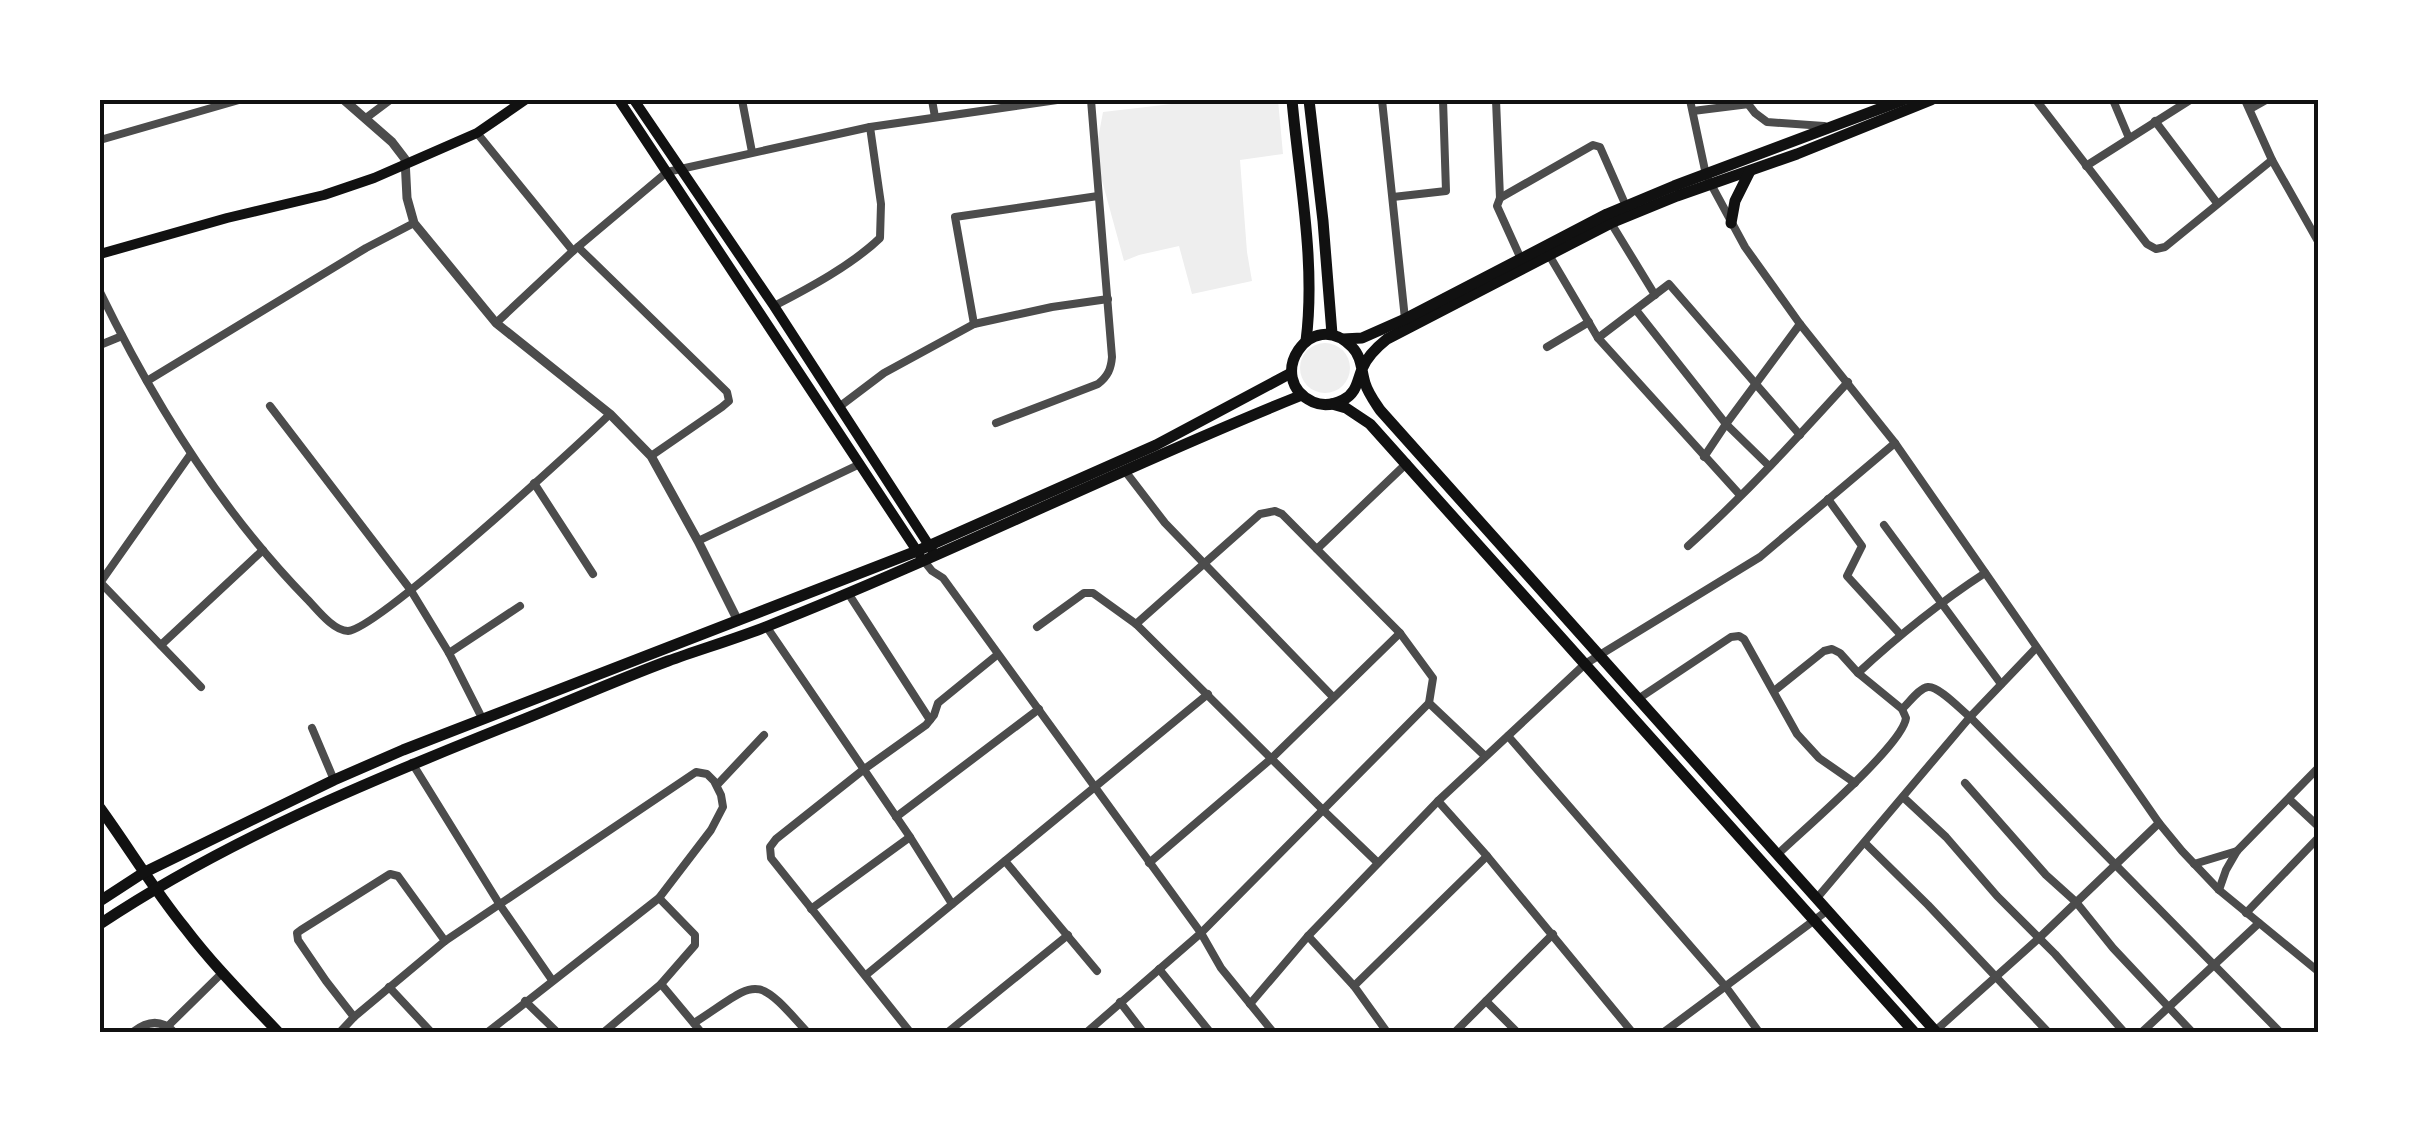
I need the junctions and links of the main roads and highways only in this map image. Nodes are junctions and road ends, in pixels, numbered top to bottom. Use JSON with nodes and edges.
{"nodes":[{"id":1,"x":526,"y":100,"type":"edge"},
{"id":2,"x":619,"y":100,"type":"edge"},
{"id":3,"x":634,"y":100,"type":"edge"},
{"id":4,"x":1292,"y":100,"type":"edge"},
{"id":5,"x":1309,"y":100,"type":"edge"},
{"id":6,"x":1903,"y":100,"type":"edge"},
{"id":7,"x":1924,"y":101,"type":"edge"},
{"id":8,"x":1750,"y":171,"type":"junction"},
{"id":9,"x":1708,"y":180,"type":"junction"},
{"id":10,"x":1731,"y":223,"type":"road end"},
{"id":11,"x":100,"y":254,"type":"edge"},
{"id":12,"x":1412,"y":321,"type":"junction"},
{"id":13,"x":1338,"y":336,"type":"junction"},
{"id":14,"x":1306,"y":341,"type":"junction"},
{"id":15,"x":1362,"y":370,"type":"junction"},
{"id":16,"x":1292,"y":373,"type":"junction"},
{"id":17,"x":1302,"y":395,"type":"junction"},
{"id":18,"x":1332,"y":404,"type":"junction"},
{"id":19,"x":926,"y":553,"type":"junction"},
{"id":20,"x":100,"y":808,"type":"edge"},
{"id":21,"x":242,"y":834,"type":"junction"},
{"id":22,"x":143,"y":872,"type":"junction"},
{"id":23,"x":154,"y":888,"type":"junction"},
{"id":24,"x":100,"y":901,"type":"edge"},
{"id":25,"x":100,"y":924,"type":"edge"},
{"id":26,"x":278,"y":1032,"type":"edge"},
{"id":27,"x":1914,"y":1032,"type":"edge"},
{"id":28,"x":1935,"y":1032,"type":"edge"}],
"edges":[{"from":1,"to":11,"type":"main road"},
{"from":2,"to":19,"type":"main road"},
{"from":3,"to":19,"type":"main road"},
{"from":4,"to":14,"type":"main road"},
{"from":5,"to":13,"type":"main road"},
{"from":6,"to":9,"type":"main road"},
{"from":7,"to":8,"type":"main road"},
{"from":8,"to":9,"type":"main road"},
{"from":8,"to":10,"type":"main road"},
{"from":9,"to":12,"type":"main road"},
{"from":9,"to":12,"type":"main road"},
{"from":12,"to":13,"type":"main road"},
{"from":12,"to":15,"type":"main road"},
{"from":13,"to":14,"type":"main road"},
{"from":13,"to":15,"type":"main road"},
{"from":14,"to":16,"type":"main road"},
{"from":15,"to":18,"type":"main road"},
{"from":15,"to":28,"type":"main road"},
{"from":16,"to":17,"type":"main road"},
{"from":16,"to":19,"type":"main road"},
{"from":17,"to":18,"type":"main road"},
{"from":17,"to":19,"type":"main road"},
{"from":18,"to":27,"type":"main road"},
{"from":19,"to":21,"type":"main road"},
{"from":19,"to":21,"type":"main road"},
{"from":20,"to":22,"type":"main road"},
{"from":21,"to":22,"type":"main road"},
{"from":21,"to":23,"type":"main road"},
{"from":22,"to":23,"type":"main road"},
{"from":22,"to":24,"type":"main road"},
{"from":23,"to":25,"type":"main road"},
{"from":23,"to":26,"type":"main road"}]}
